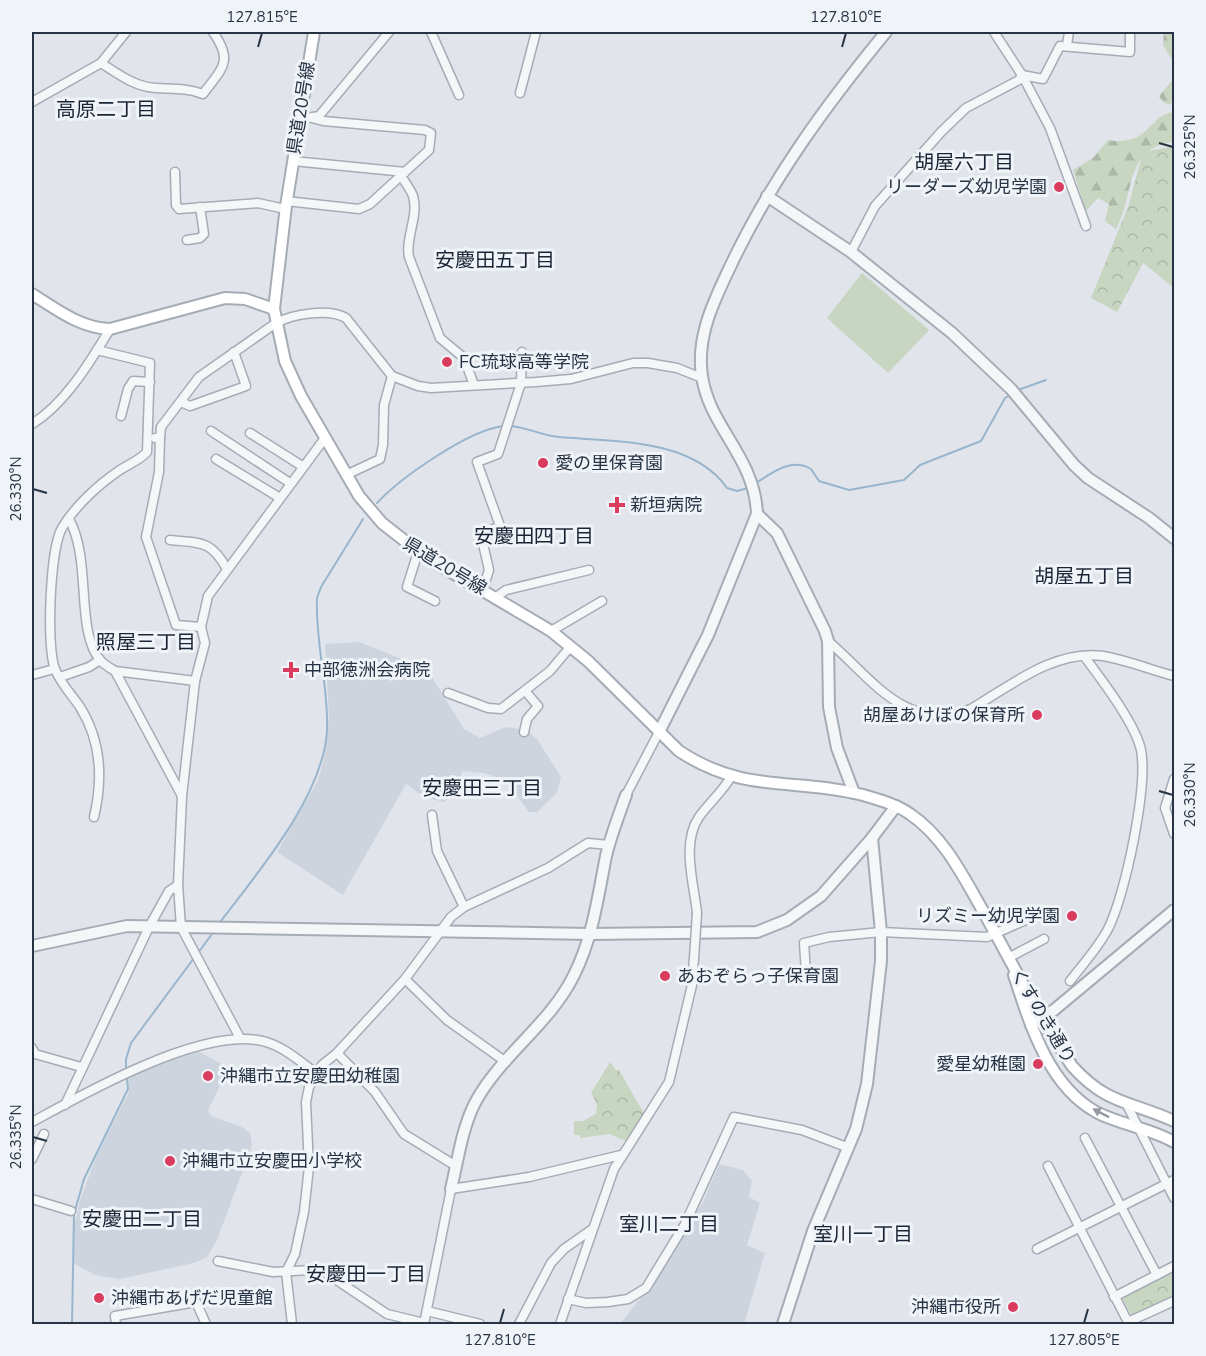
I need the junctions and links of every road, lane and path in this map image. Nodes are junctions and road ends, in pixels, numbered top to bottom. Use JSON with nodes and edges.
{"nodes":[{"id":1,"x":126,"y":32,"type":"edge"},
{"id":2,"x":213,"y":32,"type":"edge"},
{"id":3,"x":314,"y":32,"type":"edge"},
{"id":4,"x":389,"y":32,"type":"edge"},
{"id":5,"x":431,"y":32,"type":"edge"},
{"id":6,"x":536,"y":32,"type":"edge"},
{"id":7,"x":886,"y":32,"type":"edge"},
{"id":8,"x":994,"y":32,"type":"edge"},
{"id":9,"x":1069,"y":32,"type":"edge"},
{"id":10,"x":1130,"y":32,"type":"edge"},
{"id":11,"x":1067,"y":45,"type":"junction"},
{"id":12,"x":101,"y":63,"type":"junction"},
{"id":13,"x":1022,"y":75,"type":"junction"},
{"id":14,"x":520,"y":93,"type":"dead end"},
{"id":15,"x":459,"y":95,"type":"dead end"},
{"id":16,"x":32,"y":102,"type":"edge"},
{"id":17,"x":312,"y":118,"type":"junction"},
{"id":18,"x":300,"y":119,"type":"junction"},
{"id":19,"x":293,"y":161,"type":"junction"},
{"id":20,"x":175,"y":172,"type":"dead end"},
{"id":21,"x":403,"y":174,"type":"junction"},
{"id":22,"x":767,"y":195,"type":"junction"},
{"id":23,"x":286,"y":205,"type":"junction"},
{"id":24,"x":200,"y":207,"type":"junction"},
{"id":25,"x":1086,"y":226,"type":"dead end"},
{"id":26,"x":187,"y":240,"type":"dead end"},
{"id":27,"x":851,"y":252,"type":"junction"},
{"id":28,"x":32,"y":294,"type":"edge"},
{"id":29,"x":274,"y":309,"type":"junction"},
{"id":30,"x":276,"y":323,"type":"junction"},
{"id":31,"x":110,"y":329,"type":"junction"},
{"id":32,"x":98,"y":350,"type":"junction"},
{"id":33,"x":234,"y":352,"type":"junction"},
{"id":34,"x":522,"y":352,"type":"dead end"},
{"id":35,"x":392,"y":376,"type":"junction"},
{"id":36,"x":702,"y":378,"type":"junction"},
{"id":37,"x":150,"y":382,"type":"junction"},
{"id":38,"x":521,"y":383,"type":"junction"},
{"id":39,"x":474,"y":385,"type":"junction"},
{"id":40,"x":180,"y":402,"type":"junction"},
{"id":41,"x":121,"y":416,"type":"dead end"},
{"id":42,"x":32,"y":424,"type":"edge"},
{"id":43,"x":211,"y":431,"type":"dead end"},
{"id":44,"x":250,"y":433,"type":"dead end"},
{"id":45,"x":149,"y":437,"type":"junction"},
{"id":46,"x":160,"y":438,"type":"junction"},
{"id":47,"x":325,"y":438,"type":"junction"},
{"id":48,"x":216,"y":459,"type":"dead end"},
{"id":49,"x":302,"y":466,"type":"junction"},
{"id":50,"x":346,"y":475,"type":"junction"},
{"id":51,"x":290,"y":483,"type":"junction"},
{"id":52,"x":280,"y":498,"type":"junction"},
{"id":53,"x":757,"y":513,"type":"junction"},
{"id":54,"x":69,"y":519,"type":"junction"},
{"id":55,"x":1174,"y":538,"type":"edge"},
{"id":56,"x":170,"y":540,"type":"dead end"},
{"id":57,"x":418,"y":552,"type":"junction"},
{"id":58,"x":227,"y":568,"type":"junction"},
{"id":59,"x":589,"y":570,"type":"dead end"},
{"id":60,"x":483,"y":589,"type":"junction"},
{"id":61,"x":496,"y":597,"type":"junction"},
{"id":62,"x":435,"y":601,"type":"dead end"},
{"id":63,"x":602,"y":601,"type":"dead end"},
{"id":64,"x":201,"y":627,"type":"junction"},
{"id":65,"x":551,"y":631,"type":"junction"},
{"id":66,"x":828,"y":641,"type":"junction"},
{"id":67,"x":571,"y":646,"type":"junction"},
{"id":68,"x":1084,"y":656,"type":"junction"},
{"id":69,"x":100,"y":660,"type":"junction"},
{"id":70,"x":54,"y":669,"type":"junction"},
{"id":71,"x":115,"y":671,"type":"junction"},
{"id":72,"x":32,"y":675,"type":"edge"},
{"id":73,"x":1174,"y":676,"type":"edge"},
{"id":74,"x":60,"y":677,"type":"junction"},
{"id":75,"x":195,"y":681,"type":"junction"},
{"id":76,"x":526,"y":692,"type":"junction"},
{"id":77,"x":448,"y":693,"type":"dead end"},
{"id":78,"x":524,"y":732,"type":"dead end"},
{"id":79,"x":659,"y":732,"type":"junction"},
{"id":80,"x":731,"y":777,"type":"junction"},
{"id":81,"x":1174,"y":779,"type":"edge"},
{"id":82,"x":854,"y":793,"type":"junction"},
{"id":83,"x":626,"y":795,"type":"joint"},
{"id":84,"x":182,"y":796,"type":"junction"},
{"id":85,"x":896,"y":806,"type":"junction"},
{"id":86,"x":432,"y":815,"type":"dead end"},
{"id":87,"x":94,"y":817,"type":"dead end"},
{"id":88,"x":1174,"y":834,"type":"edge"},
{"id":89,"x":872,"y":838,"type":"junction"},
{"id":90,"x":609,"y":845,"type":"junction"},
{"id":91,"x":178,"y":885,"type":"junction"},
{"id":92,"x":464,"y":907,"type":"junction"},
{"id":93,"x":1174,"y":910,"type":"edge"},
{"id":94,"x":1035,"y":916,"type":"dead end"},
{"id":95,"x":149,"y":927,"type":"junction"},
{"id":96,"x":181,"y":927,"type":"junction"},
{"id":97,"x":441,"y":932,"type":"junction"},
{"id":98,"x":881,"y":932,"type":"junction"},
{"id":99,"x":590,"y":934,"type":"junction"},
{"id":100,"x":996,"y":934,"type":"junction"},
{"id":101,"x":1044,"y":939,"type":"dead end"},
{"id":102,"x":32,"y":946,"type":"edge"},
{"id":103,"x":1008,"y":957,"type":"junction"},
{"id":104,"x":806,"y":974,"type":"dead end"},
{"id":105,"x":405,"y":979,"type":"junction"},
{"id":106,"x":1070,"y":981,"type":"dead end"},
{"id":107,"x":1043,"y":1018,"type":"junction"},
{"id":108,"x":1031,"y":1025,"type":"junction"},
{"id":109,"x":240,"y":1038,"type":"junction"},
{"id":110,"x":32,"y":1048,"type":"edge"},
{"id":111,"x":337,"y":1053,"type":"junction"},
{"id":112,"x":506,"y":1062,"type":"junction"},
{"id":113,"x":81,"y":1067,"type":"junction"},
{"id":114,"x":316,"y":1073,"type":"junction"},
{"id":115,"x":65,"y":1105,"type":"junction"},
{"id":116,"x":1127,"y":1105,"type":"junction"},
{"id":117,"x":1174,"y":1121,"type":"edge"},
{"id":118,"x":32,"y":1122,"type":"edge"},
{"id":119,"x":1139,"y":1127,"type":"junction"},
{"id":120,"x":44,"y":1134,"type":"dead end"},
{"id":121,"x":1085,"y":1137,"type":"dead end"},
{"id":122,"x":1174,"y":1142,"type":"edge"},
{"id":123,"x":849,"y":1148,"type":"junction"},
{"id":124,"x":621,"y":1155,"type":"junction"},
{"id":125,"x":32,"y":1159,"type":"edge"},
{"id":126,"x":456,"y":1166,"type":"junction"},
{"id":127,"x":1048,"y":1166,"type":"dead end"},
{"id":128,"x":1171,"y":1181,"type":"edge"},
{"id":129,"x":451,"y":1189,"type":"junction"},
{"id":130,"x":1174,"y":1197,"type":"edge"},
{"id":131,"x":32,"y":1199,"type":"edge"},
{"id":132,"x":1122,"y":1207,"type":"junction"},
{"id":133,"x":71,"y":1211,"type":"dead end"},
{"id":134,"x":592,"y":1230,"type":"junction"},
{"id":135,"x":1078,"y":1230,"type":"junction"},
{"id":136,"x":1037,"y":1249,"type":"dead end"},
{"id":137,"x":218,"y":1261,"type":"dead end"},
{"id":138,"x":1174,"y":1266,"type":"edge"},
{"id":139,"x":286,"y":1272,"type":"junction"},
{"id":140,"x":1157,"y":1275,"type":"junction"},
{"id":141,"x":1114,"y":1297,"type":"junction"},
{"id":142,"x":568,"y":1299,"type":"junction"},
{"id":143,"x":1174,"y":1303,"type":"edge"},
{"id":144,"x":427,"y":1311,"type":"junction"},
{"id":145,"x":1128,"y":1323,"type":"edge"},
{"id":146,"x":116,"y":1324,"type":"edge"},
{"id":147,"x":206,"y":1324,"type":"edge"},
{"id":148,"x":292,"y":1324,"type":"edge"},
{"id":149,"x":424,"y":1324,"type":"edge"},
{"id":150,"x":480,"y":1324,"type":"edge"},
{"id":151,"x":519,"y":1324,"type":"edge"},
{"id":152,"x":560,"y":1324,"type":"edge"},
{"id":153,"x":783,"y":1324,"type":"edge"}],
"edges":[{"from":1,"to":12,"type":"street"},
{"from":2,"to":12,"type":"street"},
{"from":3,"to":18,"type":"main road","name":"県道20号線"},
{"from":4,"to":17,"type":"street"},
{"from":5,"to":15,"type":"street"},
{"from":6,"to":14,"type":"street"},
{"from":7,"to":22,"type":"street"},
{"from":8,"to":13,"type":"street"},
{"from":9,"to":11,"type":"street"},
{"from":10,"to":11,"type":"street"},
{"from":11,"to":13,"type":"street"},
{"from":12,"to":16,"type":"street"},
{"from":13,"to":25,"type":"street"},
{"from":13,"to":27,"type":"street"},
{"from":17,"to":18,"type":"street"},
{"from":17,"to":21,"type":"street"},
{"from":18,"to":19,"type":"main road","name":"県道20号線"},
{"from":19,"to":21,"type":"street"},
{"from":19,"to":23,"type":"main road","name":"県道20号線"},
{"from":20,"to":24,"type":"street"},
{"from":21,"to":23,"type":"street"},
{"from":21,"to":39,"type":"street"},
{"from":22,"to":27,"type":"street"},
{"from":22,"to":36,"type":"street"},
{"from":23,"to":24,"type":"street"},
{"from":23,"to":29,"type":"main road","name":"県道20号線"},
{"from":24,"to":26,"type":"street"},
{"from":27,"to":55,"type":"street"},
{"from":28,"to":31,"type":"main road"},
{"from":29,"to":30,"type":"main road","name":"県道20号線"},
{"from":29,"to":31,"type":"main road"},
{"from":30,"to":33,"type":"street"},
{"from":30,"to":35,"type":"street"},
{"from":30,"to":47,"type":"main road","name":"県道20号線"},
{"from":31,"to":32,"type":"street"},
{"from":32,"to":37,"type":"street"},
{"from":32,"to":42,"type":"street"},
{"from":33,"to":40,"type":"street"},
{"from":33,"to":40,"type":"street"},
{"from":34,"to":38,"type":"street"},
{"from":35,"to":39,"type":"street"},
{"from":35,"to":50,"type":"street"},
{"from":36,"to":38,"type":"street"},
{"from":36,"to":53,"type":"street"},
{"from":37,"to":41,"type":"street"},
{"from":37,"to":45,"type":"street"},
{"from":38,"to":39,"type":"street"},
{"from":38,"to":60,"type":"street"},
{"from":40,"to":46,"type":"street"},
{"from":43,"to":51,"type":"street"},
{"from":44,"to":49,"type":"street"},
{"from":45,"to":46,"type":"street"},
{"from":45,"to":54,"type":"street"},
{"from":46,"to":64,"type":"street"},
{"from":47,"to":49,"type":"street"},
{"from":47,"to":50,"type":"main road","name":"県道20号線"},
{"from":48,"to":52,"type":"street"},
{"from":49,"to":51,"type":"street"},
{"from":50,"to":57,"type":"main road","name":"県道20号線"},
{"from":51,"to":52,"type":"street"},
{"from":52,"to":58,"type":"street"},
{"from":53,"to":66,"type":"street"},
{"from":53,"to":79,"type":"street"},
{"from":54,"to":69,"type":"street"},
{"from":54,"to":70,"type":"street"},
{"from":56,"to":58,"type":"street"},
{"from":57,"to":60,"type":"main road","name":"県道20号線"},
{"from":57,"to":62,"type":"street"},
{"from":58,"to":64,"type":"street"},
{"from":59,"to":61,"type":"street"},
{"from":60,"to":61,"type":"main road","name":"県道20号線"},
{"from":61,"to":65,"type":"main road","name":"県道20号線"},
{"from":63,"to":65,"type":"street"},
{"from":64,"to":75,"type":"street"},
{"from":65,"to":67,"type":"main road","name":"県道20号線"},
{"from":66,"to":68,"type":"street"},
{"from":66,"to":82,"type":"street"},
{"from":67,"to":76,"type":"street"},
{"from":67,"to":79,"type":"main road","name":"県道20号線"},
{"from":68,"to":73,"type":"street"},
{"from":68,"to":106,"type":"street"},
{"from":69,"to":71,"type":"street"},
{"from":69,"to":74,"type":"street"},
{"from":70,"to":72,"type":"street"},
{"from":70,"to":74,"type":"street"},
{"from":71,"to":75,"type":"street"},
{"from":71,"to":84,"type":"street"},
{"from":74,"to":87,"type":"street"},
{"from":75,"to":84,"type":"street"},
{"from":76,"to":77,"type":"street"},
{"from":76,"to":78,"type":"street"},
{"from":79,"to":80,"type":"main road","name":"県道20号線"},
{"from":79,"to":83,"type":"street"},
{"from":80,"to":82,"type":"main road","name":"県道20号線"},
{"from":80,"to":124,"type":"street","bridge":true},
{"from":81,"to":88,"type":"street"},
{"from":82,"to":85,"type":"main road","name":"県道20号線"},
{"from":83,"to":90,"type":"street"},
{"from":84,"to":91,"type":"street"},
{"from":85,"to":89,"type":"street"},
{"from":85,"to":100,"type":"main road","name":"くすのき通り"},
{"from":86,"to":92,"type":"street"},
{"from":89,"to":98,"type":"street"},
{"from":89,"to":99,"type":"street"},
{"from":90,"to":92,"type":"street"},
{"from":90,"to":99,"type":"street"},
{"from":91,"to":95,"type":"street"},
{"from":91,"to":96,"type":"street"},
{"from":92,"to":97,"type":"street"},
{"from":93,"to":107,"type":"street"},
{"from":94,"to":100,"type":"street"},
{"from":95,"to":96,"type":"street"},
{"from":95,"to":102,"type":"street"},
{"from":95,"to":113,"type":"street"},
{"from":96,"to":97,"type":"street"},
{"from":96,"to":109,"type":"street"},
{"from":97,"to":99,"type":"street"},
{"from":97,"to":105,"type":"street"},
{"from":98,"to":100,"type":"street"},
{"from":98,"to":104,"type":"street"},
{"from":98,"to":123,"type":"street"},
{"from":99,"to":112,"type":"street"},
{"from":100,"to":103,"type":"main road","name":"くすのき通り"},
{"from":101,"to":103,"type":"street"},
{"from":103,"to":107,"type":"main road","name":"くすのき通り"},
{"from":103,"to":108,"type":"main road","name":"くすのき通り"},
{"from":105,"to":111,"type":"street"},
{"from":105,"to":112,"type":"street"},
{"from":107,"to":108,"type":"street"},
{"from":107,"to":116,"type":"main road","name":"くすのき通り"},
{"from":119,"to":108,"type":"main road","name":"くすのき通り","one_way":true},
{"from":109,"to":114,"type":"street"},
{"from":109,"to":115,"type":"street"},
{"from":110,"to":113,"type":"street"},
{"from":111,"to":114,"type":"street"},
{"from":111,"to":126,"type":"street"},
{"from":112,"to":126,"type":"street"},
{"from":113,"to":115,"type":"street"},
{"from":114,"to":139,"type":"street"},
{"from":115,"to":118,"type":"street"},
{"from":116,"to":117,"type":"main road","name":"くすのき通り"},
{"from":116,"to":119,"type":"street"},
{"from":119,"to":122,"type":"main road","name":"くすのき通り"},
{"from":119,"to":128,"type":"street"},
{"from":120,"to":125,"type":"street"},
{"from":121,"to":132,"type":"street"},
{"from":123,"to":142,"type":"street"},
{"from":123,"to":153,"type":"street"},
{"from":124,"to":129,"type":"street"},
{"from":124,"to":134,"type":"street"},
{"from":126,"to":129,"type":"street"},
{"from":127,"to":135,"type":"street"},
{"from":128,"to":130,"type":"street"},
{"from":128,"to":132,"type":"street"},
{"from":129,"to":144,"type":"street"},
{"from":131,"to":133,"type":"street"},
{"from":132,"to":135,"type":"street"},
{"from":132,"to":140,"type":"street"},
{"from":134,"to":142,"type":"street"},
{"from":134,"to":151,"type":"street"},
{"from":135,"to":136,"type":"street"},
{"from":135,"to":141,"type":"street"},
{"from":137,"to":139,"type":"street"},
{"from":138,"to":140,"type":"street"},
{"from":139,"to":148,"type":"street"},
{"from":139,"to":149,"type":"street"},
{"from":140,"to":141,"type":"street"},
{"from":141,"to":145,"type":"street"},
{"from":142,"to":152,"type":"street"},
{"from":143,"to":145,"type":"street"},
{"from":144,"to":149,"type":"street"},
{"from":144,"to":150,"type":"street"},
{"from":146,"to":147,"type":"street"}]}
